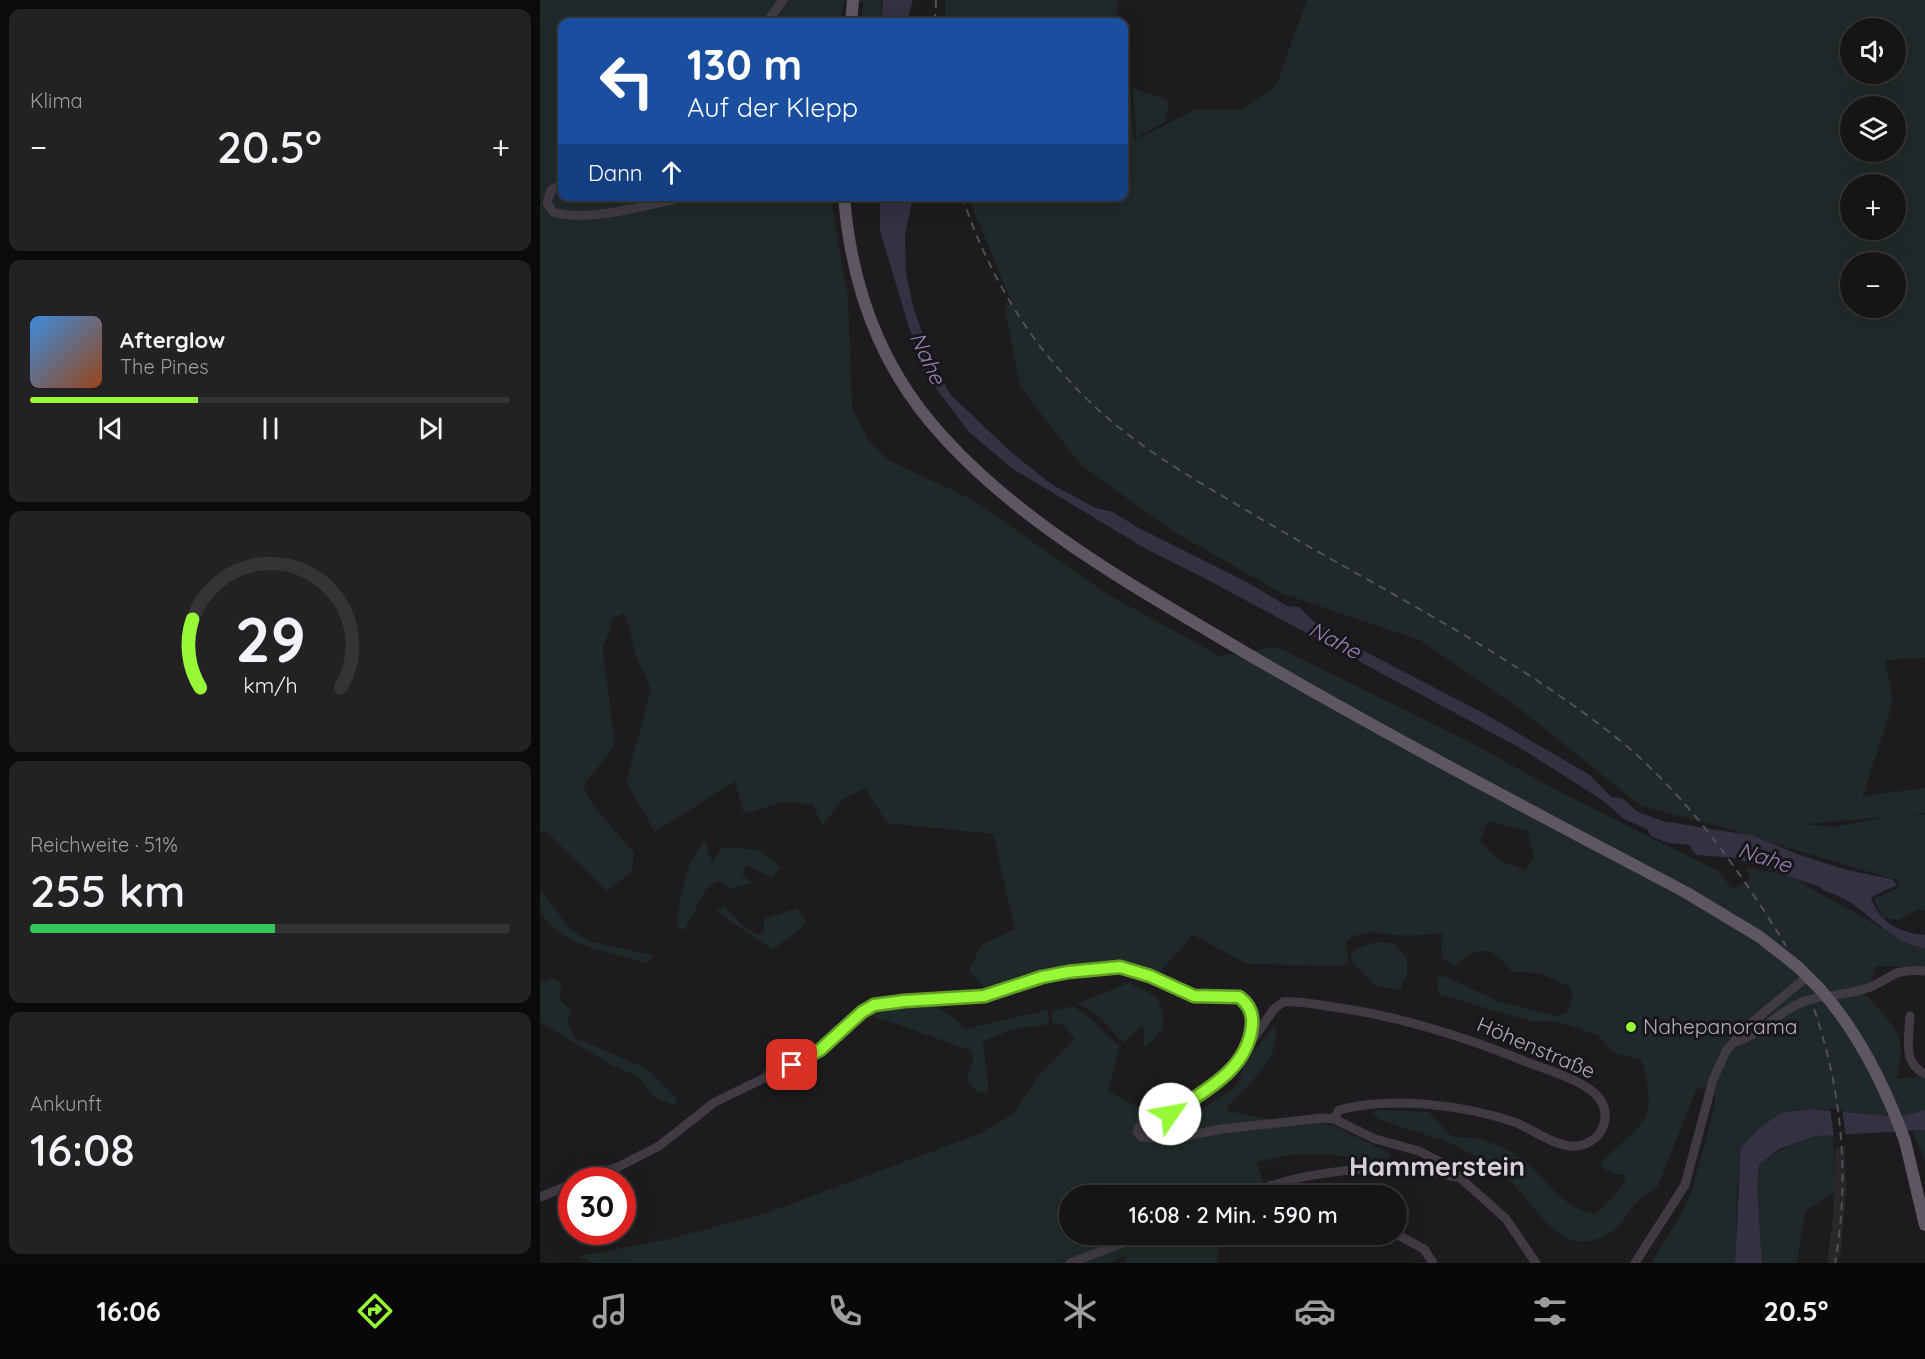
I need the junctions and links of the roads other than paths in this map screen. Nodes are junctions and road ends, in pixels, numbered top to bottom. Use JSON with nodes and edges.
{"nodes":[{"id":1,"x":783,"y":0,"type":"edge"},
{"id":2,"x":853,"y":1,"type":"edge"},
{"id":3,"x":770,"y":18,"type":"edge"},
{"id":4,"x":851,"y":18,"type":"edge"},
{"id":5,"x":558,"y":186,"type":"edge"},
{"id":6,"x":667,"y":201,"type":"edge"},
{"id":7,"x":845,"y":201,"type":"edge"},
{"id":8,"x":1925,"y":971,"type":"edge"},
{"id":9,"x":1808,"y":976,"type":"junction"},
{"id":10,"x":1910,"y":1016,"type":"dead end"},
{"id":11,"x":1732,"y":1042,"type":"junction"},
{"id":12,"x":1248,"y":1046,"type":"junction"},
{"id":13,"x":1925,"y":1074,"type":"edge"},
{"id":14,"x":1334,"y":1119,"type":"junction"},
{"id":15,"x":1905,"y":1141,"type":"junction"},
{"id":16,"x":618,"y":1167,"type":"edge"},
{"id":17,"x":1457,"y":1177,"type":"junction"},
{"id":18,"x":1925,"y":1181,"type":"edge"},
{"id":19,"x":1269,"y":1185,"type":"edge"},
{"id":20,"x":558,"y":1190,"type":"edge"},
{"id":21,"x":540,"y":1197,"type":"edge"},
{"id":22,"x":1925,"y":1225,"type":"edge"},
{"id":23,"x":1407,"y":1240,"type":"edge"},
{"id":24,"x":1117,"y":1245,"type":"edge"},
{"id":25,"x":1070,"y":1263,"type":"edge"},
{"id":26,"x":1433,"y":1263,"type":"edge"},
{"id":27,"x":1536,"y":1263,"type":"edge"},
{"id":28,"x":1635,"y":1263,"type":"edge"}],
"edges":[{"from":1,"to":3,"type":"street"},
{"from":2,"to":4,"type":"main road"},
{"from":5,"to":6,"type":"street"},
{"from":7,"to":9,"type":"main road","bridge":true},
{"from":8,"to":11,"type":"street"},
{"from":9,"to":11,"type":"street"},
{"from":9,"to":15,"type":"main road","bridge":true},
{"from":10,"to":13,"type":"street"},
{"from":11,"to":28,"type":"street"},
{"from":12,"to":14,"type":"street"},
{"from":12,"to":14,"type":"street","name":"Höhenstraße"},
{"from":12,"to":16,"type":"street"},
{"from":14,"to":17,"type":"street"},
{"from":15,"to":18,"type":"main road"},
{"from":15,"to":22,"type":"main road"},
{"from":17,"to":19,"type":"street"},
{"from":17,"to":27,"type":"street"},
{"from":20,"to":21,"type":"street"},
{"from":23,"to":26,"type":"street"},
{"from":24,"to":25,"type":"street"}]}
